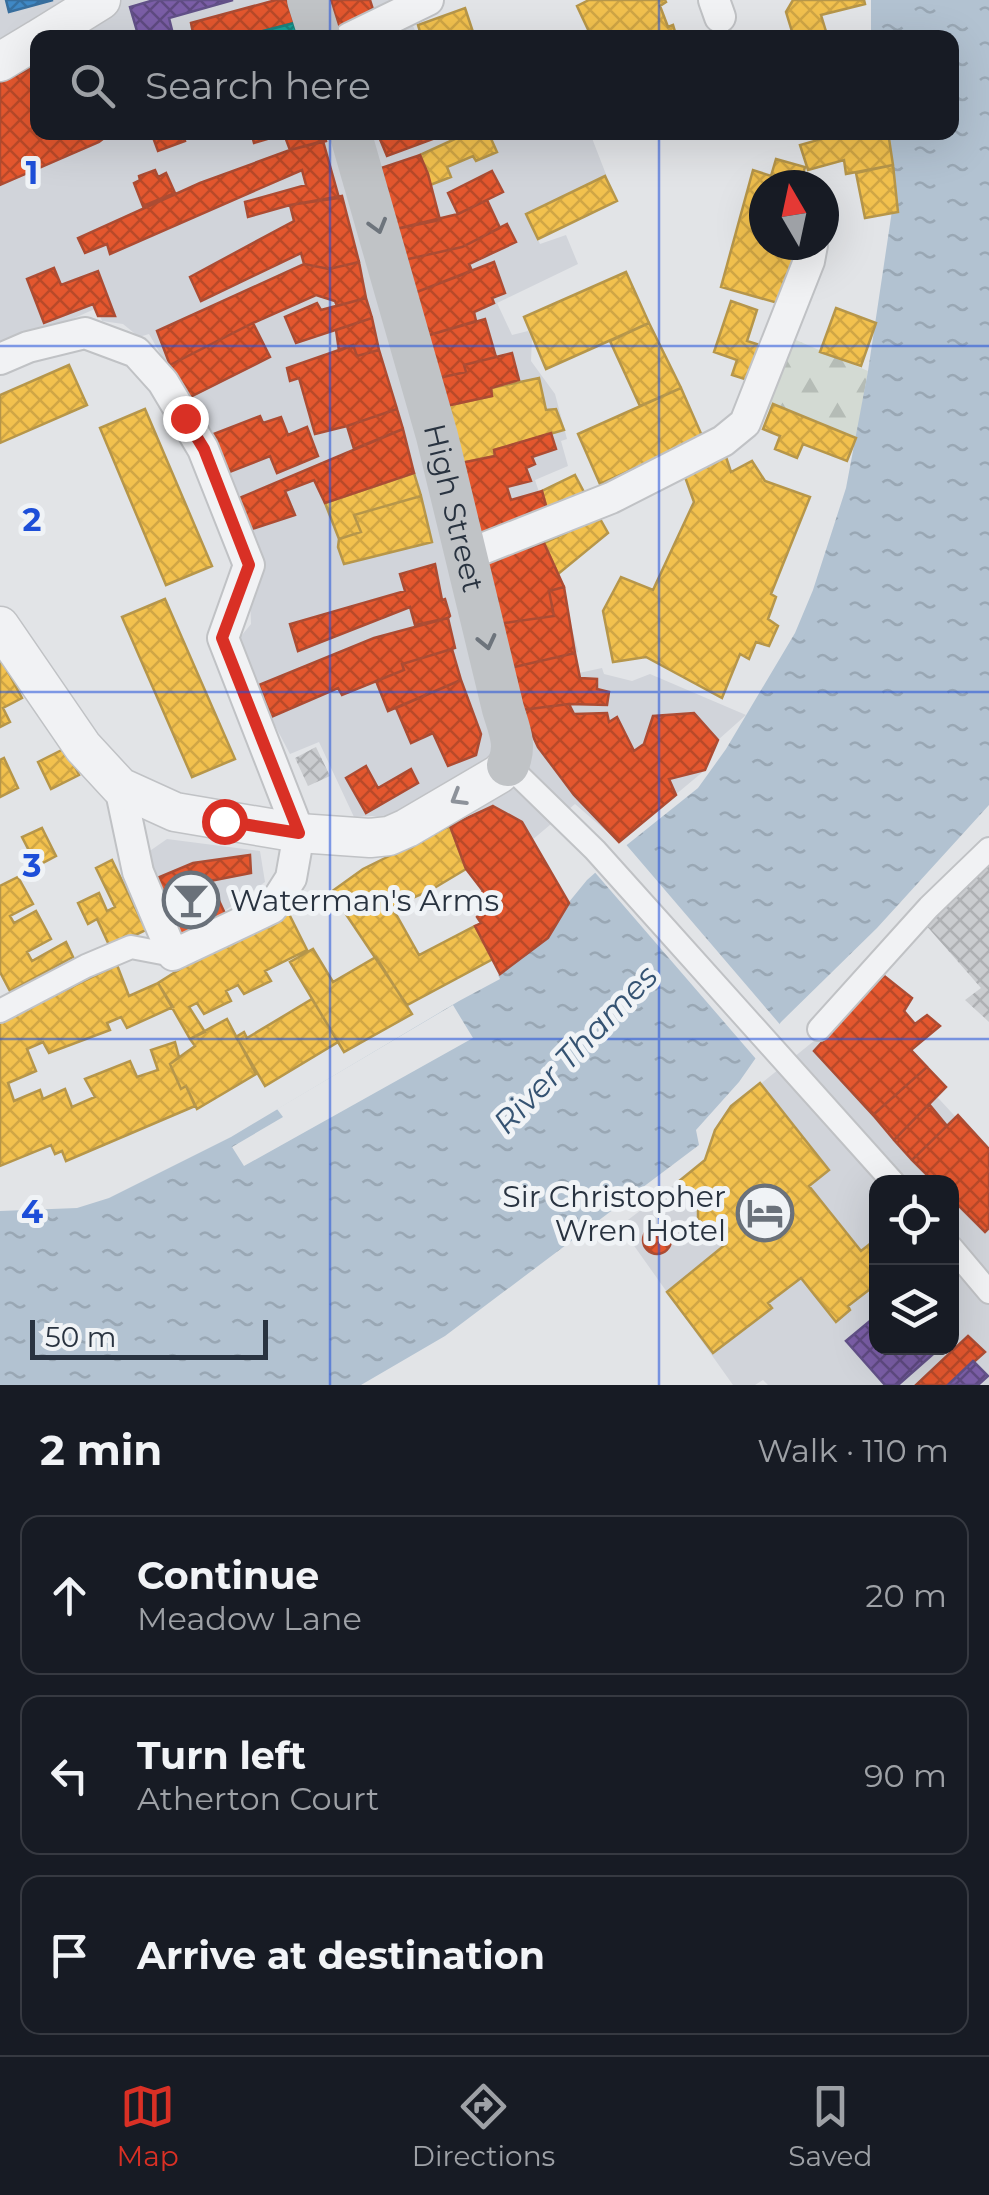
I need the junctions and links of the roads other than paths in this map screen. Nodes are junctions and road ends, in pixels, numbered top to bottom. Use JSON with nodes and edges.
{"nodes":[{"id":1,"x":101,"y":0,"type":"edge"},
{"id":2,"x":308,"y":0,"type":"edge"},
{"id":3,"x":428,"y":0,"type":"edge"},
{"id":4,"x":52,"y":30,"type":"edge"},
{"id":5,"x":317,"y":30,"type":"edge"},
{"id":6,"x":366,"y":30,"type":"edge"},
{"id":7,"x":30,"y":44,"type":"edge"},
{"id":8,"x":0,"y":62,"type":"edge"},
{"id":9,"x":352,"y":140,"type":"edge"},
{"id":10,"x":818,"y":260,"type":"edge"},
{"id":11,"x":0,"y":359,"type":"edge"},
{"id":12,"x":466,"y":555,"type":"junction"},
{"id":13,"x":0,"y":626,"type":"edge"},
{"id":14,"x":508,"y":765,"type":"junction"},
{"id":15,"x":120,"y":786,"type":"junction"},
{"id":16,"x":299,"y":833,"type":"junction"},
{"id":17,"x":989,"y":849,"type":"edge"},
{"id":18,"x":173,"y":955,"type":"junction"},
{"id":19,"x":0,"y":1011,"type":"edge"},
{"id":20,"x":819,"y":1029,"type":"dead end"},
{"id":21,"x":887,"y":1175,"type":"edge"},
{"id":22,"x":959,"y":1256,"type":"edge"},
{"id":23,"x":989,"y":1292,"type":"edge"}],
"edges":[{"from":1,"to":4,"type":"street"},
{"from":2,"to":5,"type":"main road"},
{"from":3,"to":6,"type":"street"},
{"from":7,"to":8,"type":"street"},
{"from":9,"to":12,"type":"main road","name":"High Street","one_way":true},
{"from":10,"to":12,"type":"street"},
{"from":11,"to":16,"type":"street"},
{"from":12,"to":14,"type":"main road","name":"High Street","one_way":true},
{"from":13,"to":15,"type":"street"},
{"from":14,"to":16,"type":"street","one_way":true},
{"from":14,"to":21,"type":"street"},
{"from":15,"to":16,"type":"street"},
{"from":15,"to":18,"type":"street"},
{"from":16,"to":18,"type":"street"},
{"from":17,"to":20,"type":"street"},
{"from":18,"to":19,"type":"street"},
{"from":22,"to":23,"type":"street"}]}
